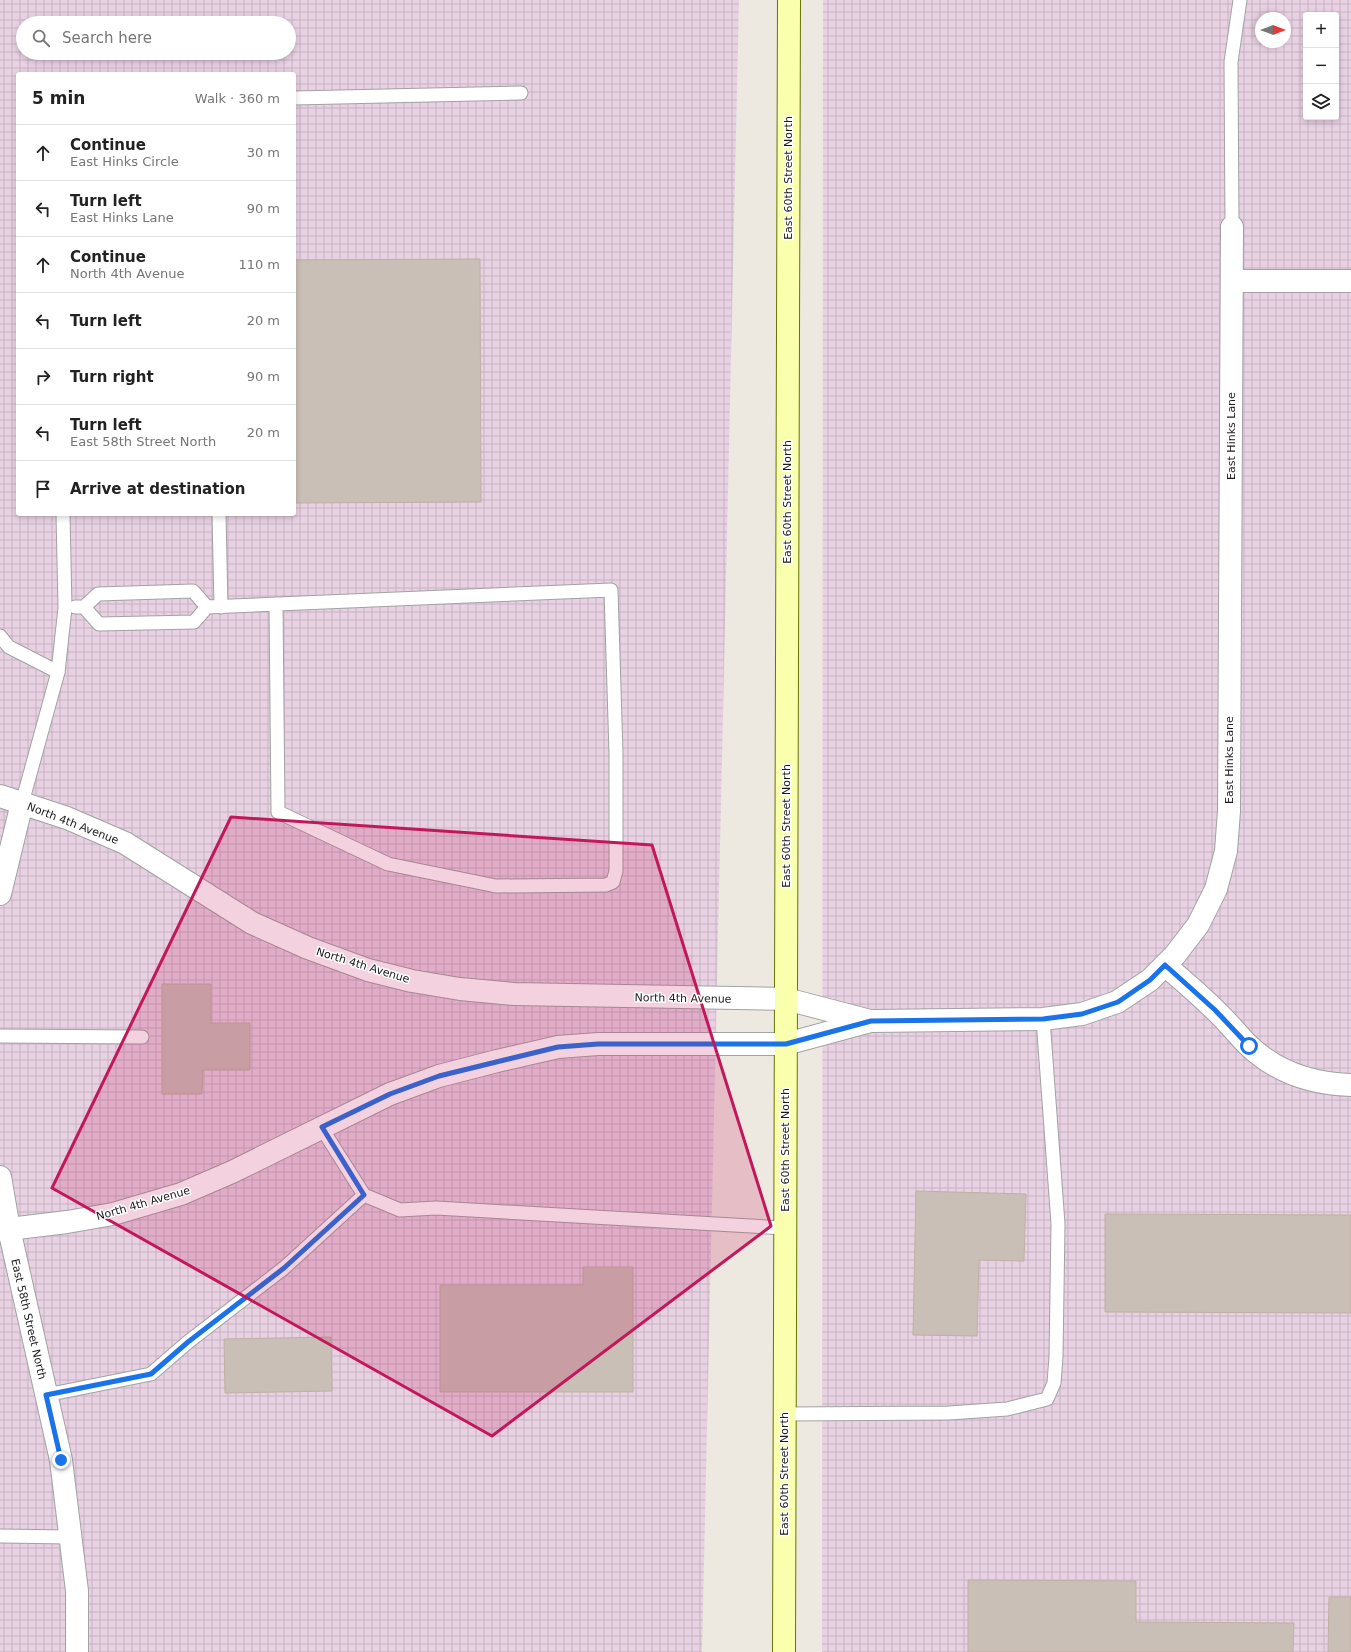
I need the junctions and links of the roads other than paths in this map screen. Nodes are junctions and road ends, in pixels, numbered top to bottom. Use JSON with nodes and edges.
{"nodes":[{"id":1,"x":789,"y":0,"type":"edge"},
{"id":2,"x":1240,"y":0,"type":"edge"},
{"id":3,"x":521,"y":93,"type":"dead end"},
{"id":4,"x":296,"y":98,"type":"edge"},
{"id":5,"x":1232,"y":227,"type":"joint"},
{"id":6,"x":1232,"y":281,"type":"junction"},
{"id":7,"x":1351,"y":281,"type":"edge"},
{"id":8,"x":63,"y":516,"type":"edge"},
{"id":9,"x":219,"y":516,"type":"edge"},
{"id":10,"x":276,"y":604,"type":"junction"},
{"id":11,"x":84,"y":607,"type":"junction"},
{"id":12,"x":207,"y":607,"type":"junction"},
{"id":13,"x":221,"y":607,"type":"junction"},
{"id":14,"x":65,"y":608,"type":"junction"},
{"id":15,"x":0,"y":636,"type":"edge"},
{"id":16,"x":58,"y":672,"type":"junction"},
{"id":17,"x":0,"y":796,"type":"edge"},
{"id":18,"x":22,"y":803,"type":"junction"},
{"id":19,"x":0,"y":894,"type":"edge"},
{"id":20,"x":1165,"y":965,"type":"junction"},
{"id":21,"x":786,"y":999,"type":"junction"},
{"id":22,"x":1043,"y":1019,"type":"junction"},
{"id":23,"x":871,"y":1021,"type":"junction"},
{"id":24,"x":0,"y":1036,"type":"edge"},
{"id":25,"x":142,"y":1037,"type":"dead end"},
{"id":26,"x":786,"y":1044,"type":"junction"},
{"id":27,"x":1351,"y":1085,"type":"edge"},
{"id":28,"x":322,"y":1127,"type":"junction"},
{"id":29,"x":0,"y":1177,"type":"edge"},
{"id":30,"x":364,"y":1195,"type":"junction"},
{"id":31,"x":785,"y":1228,"type":"junction"},
{"id":32,"x":4,"y":1229,"type":"edge"},
{"id":33,"x":46,"y":1395,"type":"junction"},
{"id":34,"x":784,"y":1414,"type":"junction"},
{"id":35,"x":0,"y":1536,"type":"edge"},
{"id":36,"x":70,"y":1537,"type":"junction"},
{"id":37,"x":77,"y":1652,"type":"edge"},
{"id":38,"x":784,"y":1652,"type":"edge"}],
"edges":[{"from":1,"to":21,"type":"main road","name":"East 60th Street North"},
{"from":2,"to":5,"type":"lane"},
{"from":3,"to":4,"type":"lane"},
{"from":5,"to":6,"type":"street","name":"East Hinks Lane"},
{"from":6,"to":7,"type":"street"},
{"from":6,"to":20,"type":"street","name":"East Hinks Lane"},
{"from":8,"to":14,"type":"lane"},
{"from":9,"to":13,"type":"lane"},
{"from":10,"to":10,"type":"lane"},
{"from":10,"to":13,"type":"lane"},
{"from":11,"to":12,"type":"lane"},
{"from":11,"to":12,"type":"lane"},
{"from":11,"to":14,"type":"lane"},
{"from":12,"to":13,"type":"lane"},
{"from":14,"to":16,"type":"lane"},
{"from":15,"to":16,"type":"lane"},
{"from":16,"to":18,"type":"lane"},
{"from":17,"to":18,"type":"street","name":"North 4th Avenue"},
{"from":18,"to":19,"type":"street"},
{"from":18,"to":21,"type":"street","name":"North 4th Avenue"},
{"from":20,"to":22,"type":"street","name":"East Hinks Lane"},
{"from":20,"to":27,"type":"street"},
{"from":21,"to":23,"type":"street","name":"East Hinks Lane"},
{"from":21,"to":26,"type":"main road","name":"East 60th Street North"},
{"from":22,"to":23,"type":"street","name":"East Hinks Lane"},
{"from":22,"to":34,"type":"lane"},
{"from":23,"to":26,"type":"street","name":"East Hinks Lane"},
{"from":24,"to":25,"type":"lane"},
{"from":26,"to":28,"type":"street","name":"North 4th Avenue"},
{"from":26,"to":31,"type":"main road","name":"East 60th Street North"},
{"from":28,"to":30,"type":"lane"},
{"from":28,"to":32,"type":"street","name":"North 4th Avenue"},
{"from":29,"to":32,"type":"street","name":"East 58th Street North"},
{"from":30,"to":31,"type":"lane"},
{"from":30,"to":33,"type":"lane"},
{"from":31,"to":34,"type":"main road","name":"East 60th Street North"},
{"from":32,"to":33,"type":"street","name":"East 58th Street North"},
{"from":33,"to":36,"type":"street","name":"East 58th Street North"},
{"from":34,"to":38,"type":"main road","name":"East 60th Street North"},
{"from":35,"to":36,"type":"lane"},
{"from":36,"to":37,"type":"street","name":"East 58th Street North"}]}
